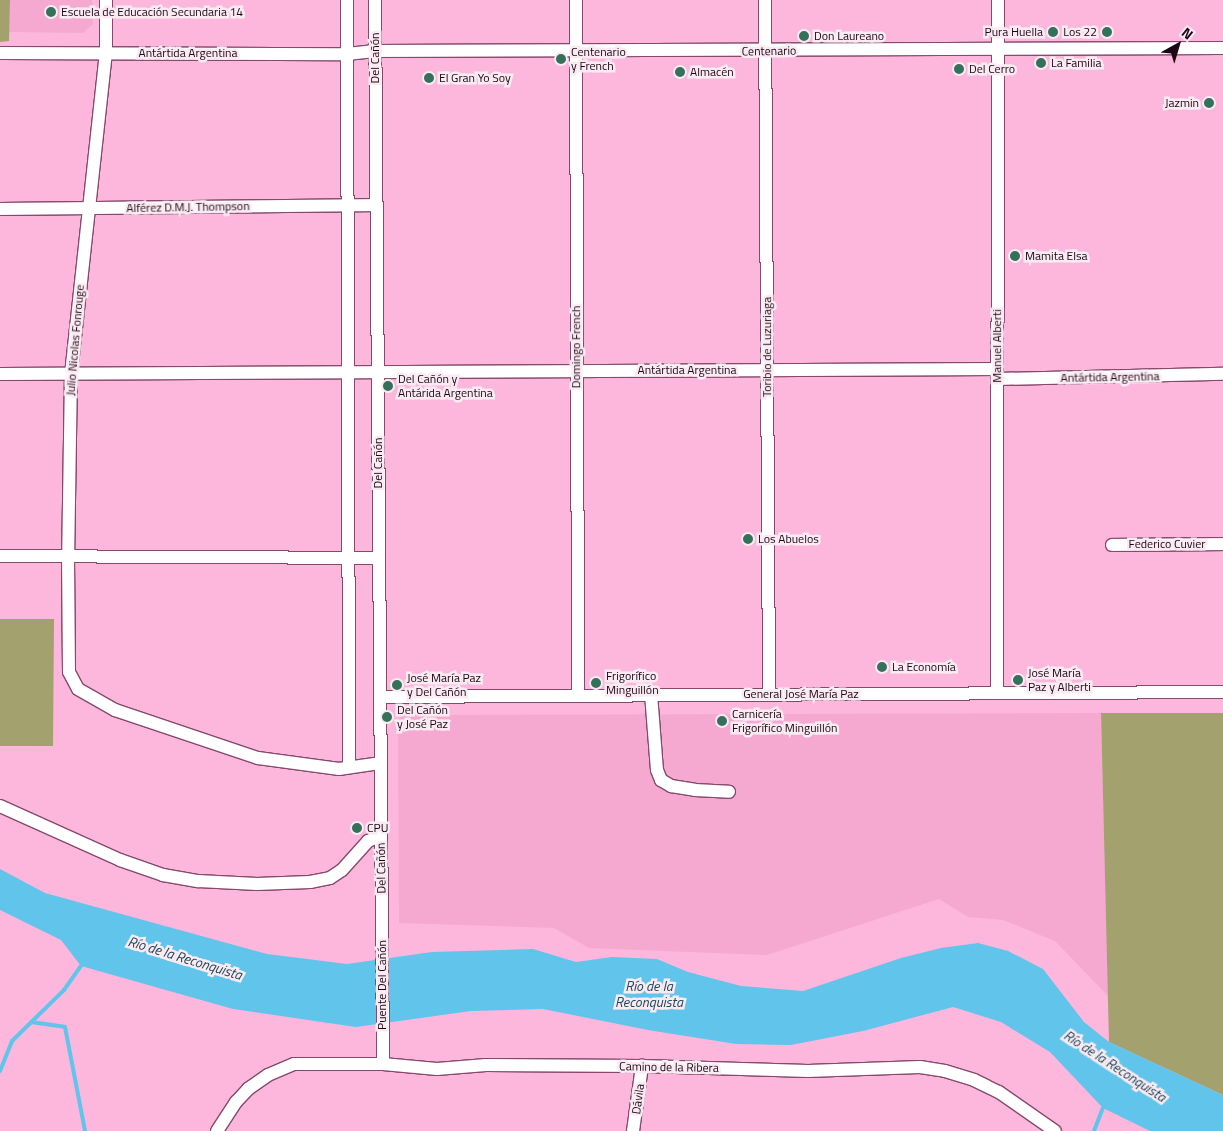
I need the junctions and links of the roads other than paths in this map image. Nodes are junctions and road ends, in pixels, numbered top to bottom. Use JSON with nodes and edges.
{"nodes":[{"id":1,"x":106,"y":0,"type":"edge"},
{"id":2,"x":347,"y":0,"type":"edge"},
{"id":3,"x":375,"y":0,"type":"edge"},
{"id":4,"x":576,"y":0,"type":"edge"},
{"id":5,"x":766,"y":0,"type":"edge"},
{"id":6,"x":998,"y":0,"type":"edge"},
{"id":7,"x":1223,"y":48,"type":"edge"},
{"id":8,"x":998,"y":49,"type":"junction"},
{"id":9,"x":375,"y":51,"type":"junction"},
{"id":10,"x":766,"y":51,"type":"junction"},
{"id":11,"x":106,"y":52,"type":"junction"},
{"id":12,"x":575,"y":52,"type":"junction"},
{"id":13,"x":0,"y":53,"type":"edge"},
{"id":14,"x":347,"y":54,"type":"junction"},
{"id":15,"x":347,"y":205,"type":"junction"},
{"id":16,"x":376,"y":205,"type":"junction"},
{"id":17,"x":0,"y":209,"type":"edge"},
{"id":18,"x":88,"y":209,"type":"junction"},
{"id":19,"x":576,"y":370,"type":"junction"},
{"id":20,"x":767,"y":370,"type":"junction"},
{"id":21,"x":347,"y":371,"type":"junction"},
{"id":22,"x":377,"y":371,"type":"junction"},
{"id":23,"x":0,"y":374,"type":"edge"},
{"id":24,"x":70,"y":374,"type":"junction"},
{"id":25,"x":997,"y":374,"type":"junction"},
{"id":26,"x":1223,"y":374,"type":"edge"},
{"id":27,"x":1223,"y":544,"type":"edge"},
{"id":28,"x":1112,"y":545,"type":"dead end"},
{"id":29,"x":0,"y":556,"type":"edge"},
{"id":30,"x":68,"y":556,"type":"junction"},
{"id":31,"x":348,"y":558,"type":"junction"},
{"id":32,"x":378,"y":558,"type":"junction"},
{"id":33,"x":1223,"y":692,"type":"edge"},
{"id":34,"x":997,"y":693,"type":"junction"},
{"id":35,"x":578,"y":694,"type":"junction"},
{"id":36,"x":651,"y":694,"type":"junction"},
{"id":37,"x":769,"y":694,"type":"junction"},
{"id":38,"x":380,"y":697,"type":"junction"},
{"id":39,"x":380,"y":762,"type":"junction"},
{"id":40,"x":349,"y":766,"type":"junction"},
{"id":41,"x":729,"y":792,"type":"dead end"},
{"id":42,"x":0,"y":806,"type":"edge"},
{"id":43,"x":380,"y":836,"type":"junction"},
{"id":44,"x":382,"y":927,"type":"joint"},
{"id":45,"x":383,"y":1064,"type":"junction"},
{"id":46,"x":642,"y":1066,"type":"junction"},
{"id":47,"x":218,"y":1131,"type":"edge"},
{"id":48,"x":633,"y":1131,"type":"edge"},
{"id":49,"x":1055,"y":1131,"type":"edge"}],
"edges":[{"from":1,"to":11,"type":"street","name":"Julio Nicolas Fonrouge"},
{"from":2,"to":14,"type":"street"},
{"from":3,"to":9,"type":"street","name":"Del Cañón"},
{"from":4,"to":12,"type":"street","name":"Domingo French"},
{"from":5,"to":10,"type":"street","name":"Toribio de Luzuriaga"},
{"from":6,"to":8,"type":"street","name":"Manuel Alberti"},
{"from":7,"to":8,"type":"street","name":"Centenario"},
{"from":8,"to":10,"type":"street","name":"Centenario"},
{"from":8,"to":25,"type":"street","name":"Manuel Alberti"},
{"from":9,"to":12,"type":"street","name":"Centenario"},
{"from":9,"to":14,"type":"street","name":"Antártida Argentina"},
{"from":9,"to":16,"type":"street","name":"Del Cañón"},
{"from":10,"to":12,"type":"street","name":"Centenario"},
{"from":10,"to":20,"type":"street","name":"Toribio de Luzuriaga"},
{"from":11,"to":13,"type":"street","name":"Antártida Argentina"},
{"from":11,"to":14,"type":"street","name":"Antártida Argentina"},
{"from":11,"to":18,"type":"street","name":"Julio Nicolas Fonrouge"},
{"from":12,"to":19,"type":"street","name":"Domingo French"},
{"from":14,"to":15,"type":"street"},
{"from":15,"to":16,"type":"street","name":"Alférez D.M.J. Thompson"},
{"from":15,"to":18,"type":"street","name":"Alférez D.M.J. Thompson"},
{"from":15,"to":21,"type":"street"},
{"from":16,"to":22,"type":"street","name":"Del Cañón"},
{"from":17,"to":18,"type":"street","name":"Alférez D.M.J. Thompson"},
{"from":18,"to":24,"type":"street","name":"Julio Nicolas Fonrouge"},
{"from":19,"to":20,"type":"street","name":"Antártida Argentina"},
{"from":19,"to":22,"type":"street","name":"Antártida Argentina"},
{"from":19,"to":35,"type":"street","name":"Domingo French"},
{"from":20,"to":25,"type":"street","name":"Antártida Argentina"},
{"from":20,"to":37,"type":"street","name":"Toribio de Luzuriaga"},
{"from":21,"to":22,"type":"street","name":"Antártida Argentina"},
{"from":21,"to":24,"type":"street","name":"Antártida Argentina"},
{"from":21,"to":31,"type":"street"},
{"from":22,"to":32,"type":"street","name":"Del Cañón"},
{"from":23,"to":24,"type":"street","name":"Antártida Argentina"},
{"from":24,"to":30,"type":"street","name":"Julio Nicolas Fonrouge"},
{"from":25,"to":26,"type":"street","name":"Antártida Argentina"},
{"from":25,"to":34,"type":"street","name":"Manuel Alberti"},
{"from":27,"to":28,"type":"street","name":"Federico Cuvier"},
{"from":29,"to":30,"type":"street"},
{"from":30,"to":31,"type":"street"},
{"from":30,"to":40,"type":"street","name":"Julio Nicolas Fonrouge"},
{"from":31,"to":32,"type":"street"},
{"from":31,"to":40,"type":"street"},
{"from":32,"to":38,"type":"street","name":"Del Cañón"},
{"from":33,"to":34,"type":"street","name":"General José María Paz"},
{"from":34,"to":37,"type":"street","name":"General José María Paz"},
{"from":35,"to":36,"type":"street","name":"General José María Paz"},
{"from":35,"to":38,"type":"street","name":"General José María Paz"},
{"from":36,"to":37,"type":"street","name":"General José María Paz"},
{"from":36,"to":41,"type":"street"},
{"from":38,"to":39,"type":"street","name":"Del Cañón"},
{"from":39,"to":40,"type":"street"},
{"from":39,"to":43,"type":"street","name":"Del Cañón"},
{"from":42,"to":43,"type":"street"},
{"from":43,"to":44,"type":"street","name":"Del Cañón"},
{"from":44,"to":45,"type":"street","name":"Puente Del Cañón"},
{"from":45,"to":46,"type":"street","name":"Camino de la Ribera"},
{"from":45,"to":47,"type":"street","name":"Camino de la Ribera"},
{"from":46,"to":48,"type":"street","name":"Dávila"},
{"from":46,"to":49,"type":"street","name":"Camino de la Ribera"}]}
